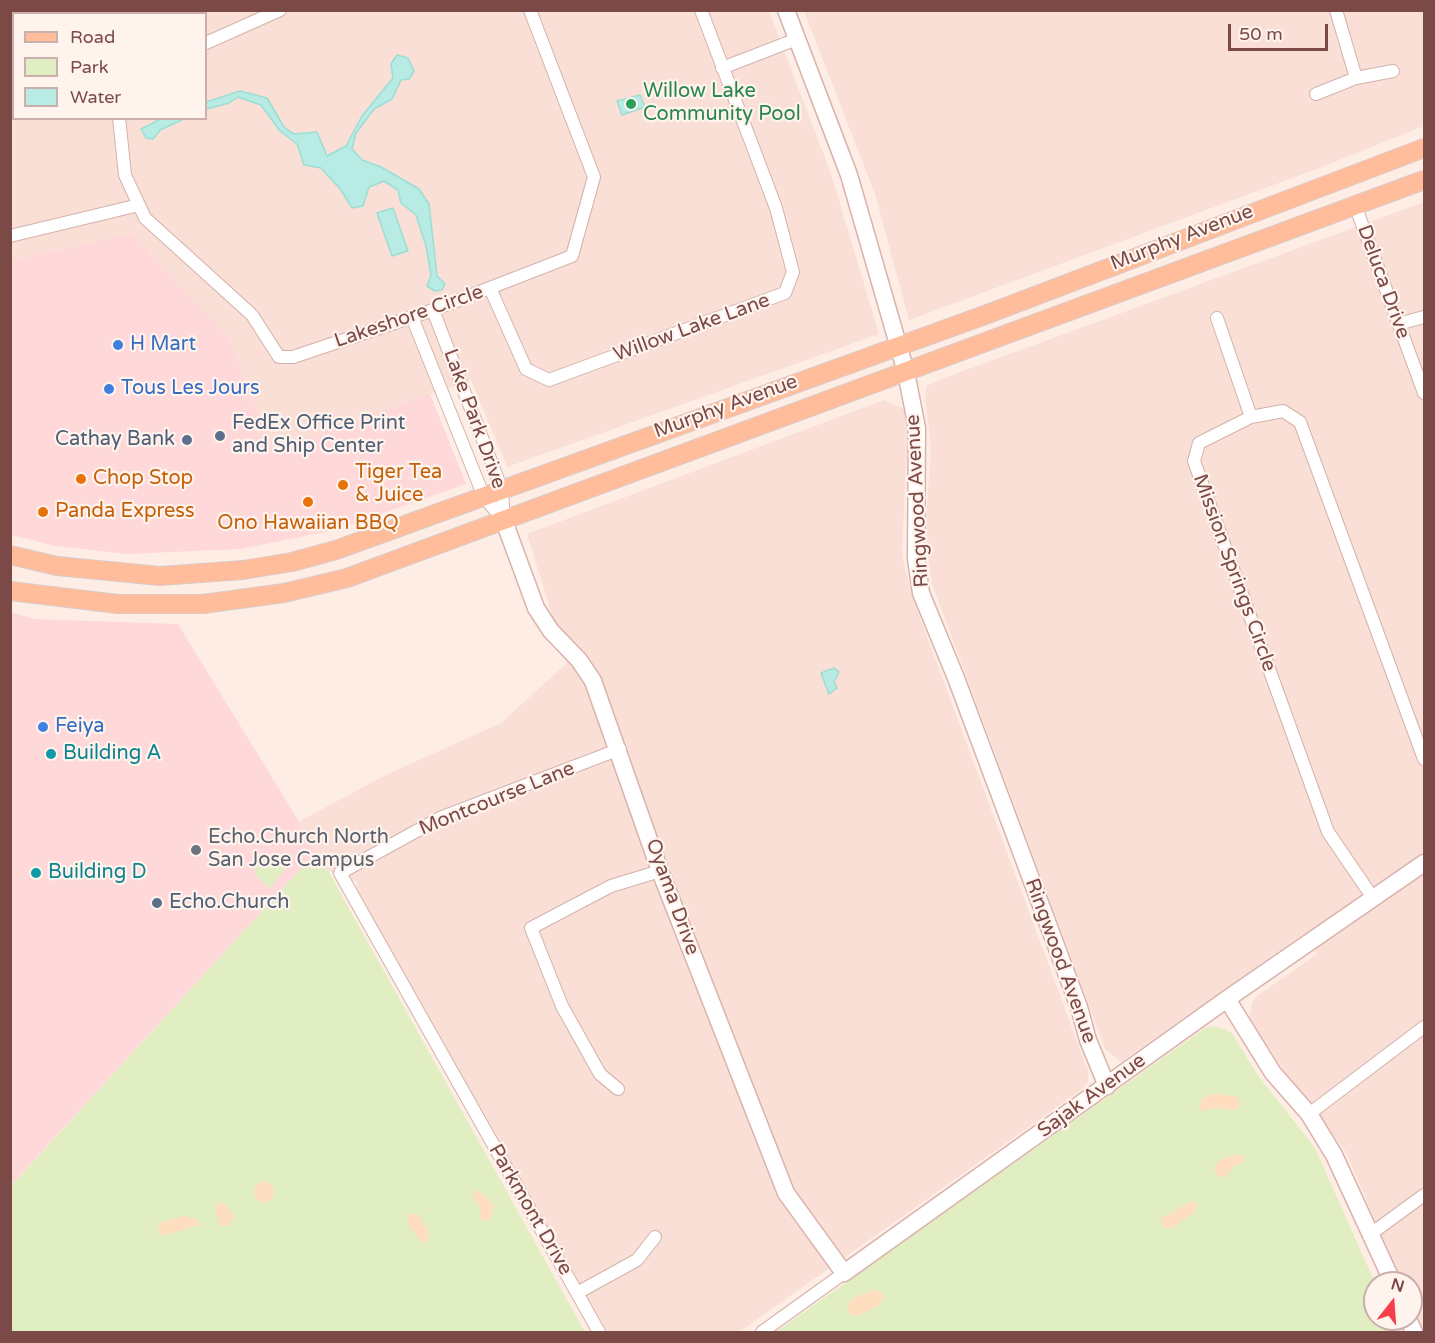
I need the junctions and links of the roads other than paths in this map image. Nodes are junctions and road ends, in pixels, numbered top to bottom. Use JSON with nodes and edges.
{"nodes":[{"id":1,"x":280,"y":10,"type":"edge"},
{"id":2,"x":530,"y":10,"type":"edge"},
{"id":3,"x":701,"y":10,"type":"edge"},
{"id":4,"x":786,"y":10,"type":"edge"},
{"id":5,"x":1336,"y":10,"type":"edge"},
{"id":6,"x":797,"y":39,"type":"junction"},
{"id":7,"x":207,"y":43,"type":"edge"},
{"id":8,"x":722,"y":68,"type":"junction"},
{"id":9,"x":1394,"y":71,"type":"dead end"},
{"id":10,"x":1356,"y":78,"type":"junction"},
{"id":11,"x":1316,"y":94,"type":"dead end"},
{"id":12,"x":119,"y":120,"type":"edge"},
{"id":13,"x":1425,"y":148,"type":"edge"},
{"id":14,"x":1425,"y":180,"type":"edge"},
{"id":15,"x":139,"y":205,"type":"junction"},
{"id":16,"x":1355,"y":205,"type":"junction"},
{"id":17,"x":10,"y":236,"type":"edge"},
{"id":18,"x":490,"y":288,"type":"junction"},
{"id":19,"x":433,"y":310,"type":"junction"},
{"id":20,"x":412,"y":317,"type":"junction"},
{"id":21,"x":1425,"y":317,"type":"edge"},
{"id":22,"x":1217,"y":318,"type":"dead end"},
{"id":23,"x":1398,"y":324,"type":"junction"},
{"id":24,"x":898,"y":345,"type":"junction"},
{"id":25,"x":906,"y":372,"type":"junction"},
{"id":26,"x":1425,"y":393,"type":"edge"},
{"id":27,"x":1251,"y":417,"type":"junction"},
{"id":28,"x":502,"y":490,"type":"junction"},
{"id":29,"x":484,"y":497,"type":"junction"},
{"id":30,"x":504,"y":521,"type":"junction"},
{"id":31,"x":10,"y":555,"type":"edge"},
{"id":32,"x":10,"y":591,"type":"edge"},
{"id":33,"x":620,"y":749,"type":"junction"},
{"id":34,"x":1425,"y":759,"type":"edge"},
{"id":35,"x":1425,"y":863,"type":"edge"},
{"id":36,"x":660,"y":871,"type":"junction"},
{"id":37,"x":1372,"y":898,"type":"junction"},
{"id":38,"x":1227,"y":999,"type":"junction"},
{"id":39,"x":1425,"y":1027,"type":"edge"},
{"id":40,"x":1107,"y":1086,"type":"junction"},
{"id":41,"x":460,"y":1088,"type":"joint"},
{"id":42,"x":618,"y":1089,"type":"dead end"},
{"id":43,"x":1310,"y":1114,"type":"junction"},
{"id":44,"x":1425,"y":1195,"type":"edge"},
{"id":45,"x":1372,"y":1233,"type":"junction"},
{"id":46,"x":655,"y":1237,"type":"dead end"},
{"id":47,"x":1388,"y":1271,"type":"edge"},
{"id":48,"x":844,"y":1273,"type":"junction"},
{"id":49,"x":577,"y":1293,"type":"junction"},
{"id":50,"x":599,"y":1332,"type":"edge"},
{"id":51,"x":762,"y":1332,"type":"edge"}],
"edges":[{"from":1,"to":7,"type":"street"},
{"from":2,"to":18,"type":"street","name":"Lakeshore Circle"},
{"from":3,"to":8,"type":"street","name":"Willow Lake Lane"},
{"from":4,"to":6,"type":"street","name":"Ringwood Avenue"},
{"from":5,"to":10,"type":"street"},
{"from":6,"to":8,"type":"street"},
{"from":6,"to":24,"type":"street","name":"Ringwood Avenue"},
{"from":8,"to":18,"type":"street","name":"Willow Lake Lane"},
{"from":9,"to":10,"type":"street"},
{"from":10,"to":11,"type":"street"},
{"from":12,"to":15,"type":"street","name":"Lakeshore Circle"},
{"from":13,"to":24,"type":"main road","name":"Murphy Avenue"},
{"from":14,"to":16,"type":"main road","name":"Murphy Avenue"},
{"from":15,"to":17,"type":"street"},
{"from":15,"to":20,"type":"street","name":"Lakeshore Circle"},
{"from":16,"to":23,"type":"street","name":"Deluca Drive"},
{"from":16,"to":25,"type":"main road","name":"Murphy Avenue"},
{"from":18,"to":19,"type":"street","name":"Lakeshore Circle"},
{"from":19,"to":20,"type":"street","name":"Lakeshore Circle"},
{"from":19,"to":28,"type":"street","name":"Lake Park Drive"},
{"from":20,"to":29,"type":"street","name":"Lake Park Drive"},
{"from":21,"to":23,"type":"street"},
{"from":22,"to":27,"type":"street"},
{"from":23,"to":26,"type":"street","name":"Deluca Drive"},
{"from":24,"to":25,"type":"street","name":"Ringwood Avenue"},
{"from":24,"to":28,"type":"main road","name":"Murphy Avenue"},
{"from":25,"to":30,"type":"main road","name":"Murphy Avenue"},
{"from":25,"to":40,"type":"street","name":"Ringwood Avenue"},
{"from":27,"to":34,"type":"street","name":"Mission Springs Circle"},
{"from":27,"to":37,"type":"street","name":"Mission Springs Circle"},
{"from":28,"to":29,"type":"main road","name":"Murphy Avenue"},
{"from":28,"to":30,"type":"street","name":"Lake Park Drive"},
{"from":29,"to":30,"type":"street","name":"Lake Park Drive"},
{"from":29,"to":31,"type":"main road","name":"Murphy Avenue"},
{"from":30,"to":32,"type":"main road","name":"Murphy Avenue"},
{"from":30,"to":33,"type":"street","name":"Oyama Drive"},
{"from":33,"to":36,"type":"street","name":"Oyama Drive"},
{"from":33,"to":41,"type":"street","name":"Montcourse Lane"},
{"from":35,"to":37,"type":"street","name":"Sajak Avenue"},
{"from":36,"to":42,"type":"street"},
{"from":36,"to":48,"type":"street","name":"Oyama Drive"},
{"from":37,"to":38,"type":"street","name":"Sajak Avenue"},
{"from":38,"to":40,"type":"street","name":"Sajak Avenue"},
{"from":38,"to":43,"type":"street"},
{"from":39,"to":43,"type":"street"},
{"from":40,"to":48,"type":"street","name":"Sajak Avenue"},
{"from":41,"to":49,"type":"street","name":"Parkmont Drive"},
{"from":43,"to":45,"type":"street"},
{"from":44,"to":45,"type":"street"},
{"from":45,"to":47,"type":"street"},
{"from":46,"to":49,"type":"street"},
{"from":48,"to":51,"type":"street","name":"Sajak Avenue"},
{"from":49,"to":50,"type":"street","name":"Parkmont Drive"}]}
